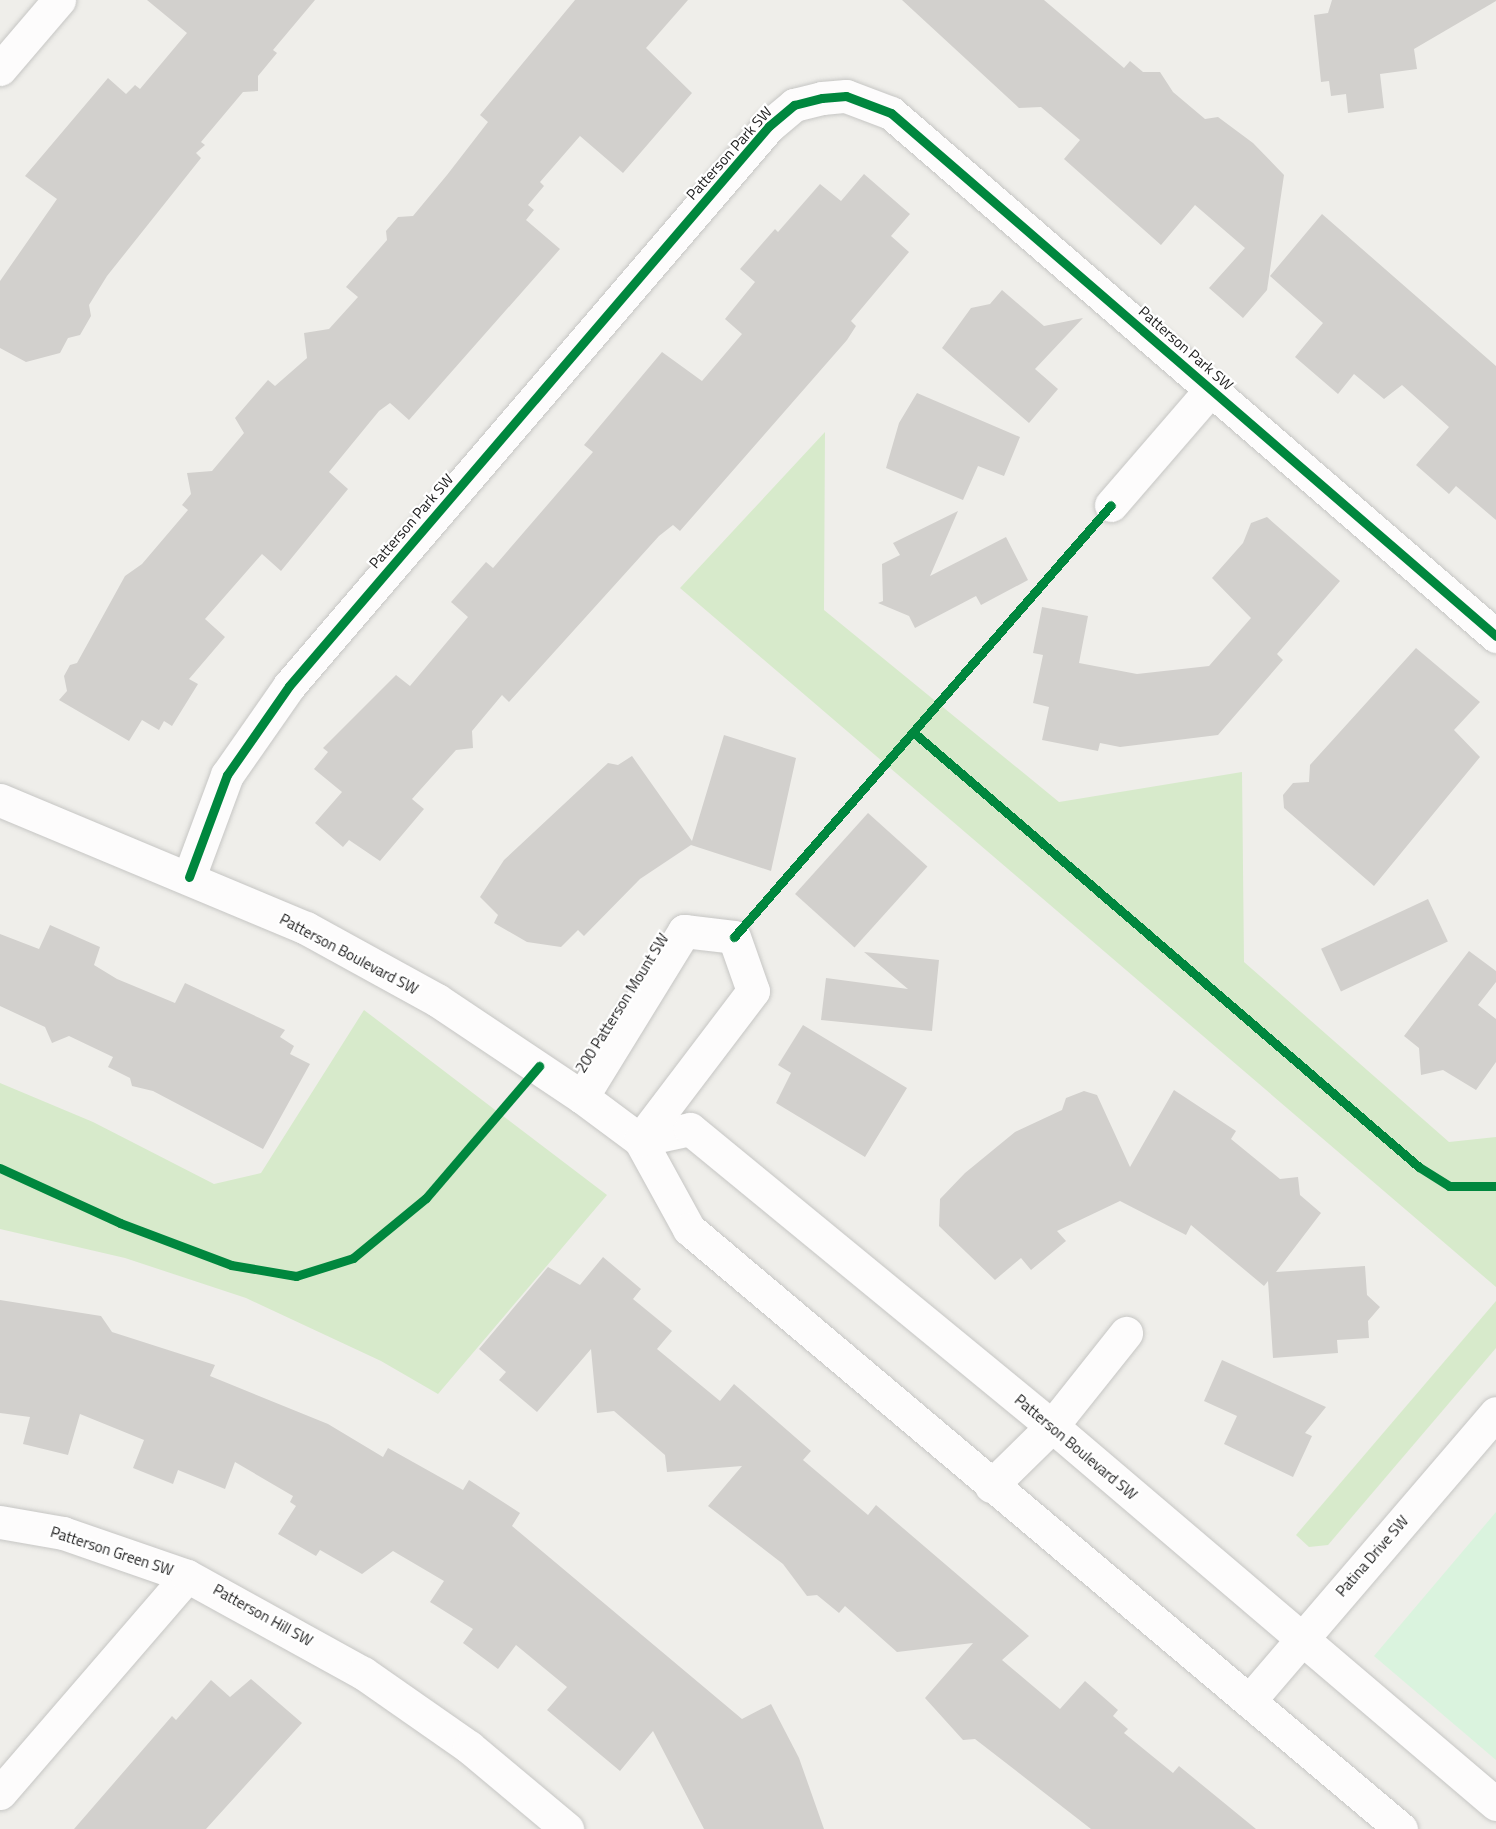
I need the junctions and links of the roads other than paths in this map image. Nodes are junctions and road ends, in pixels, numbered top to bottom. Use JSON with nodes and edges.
{"nodes":[{"id":1,"x":59,"y":0,"type":"edge"},
{"id":2,"x":0,"y":69,"type":"edge"},
{"id":3,"x":1211,"y":389,"type":"junction"},
{"id":4,"x":1111,"y":505,"type":"dead end"},
{"id":5,"x":1496,"y":636,"type":"edge"},
{"id":6,"x":0,"y":800,"type":"edge"},
{"id":7,"x":189,"y":877,"type":"junction"},
{"id":8,"x":582,"y":1097,"type":"junction"},
{"id":9,"x":640,"y":1140,"type":"junction"},
{"id":10,"x":1126,"y":1333,"type":"dead end"},
{"id":11,"x":1496,"y":1413,"type":"edge"},
{"id":12,"x":1052,"y":1426,"type":"junction"},
{"id":13,"x":991,"y":1486,"type":"junction"},
{"id":14,"x":0,"y":1522,"type":"edge"},
{"id":15,"x":187,"y":1576,"type":"junction"},
{"id":16,"x":1300,"y":1639,"type":"junction"},
{"id":17,"x":1249,"y":1701,"type":"junction"},
{"id":18,"x":0,"y":1793,"type":"edge"},
{"id":19,"x":1496,"y":1804,"type":"edge"},
{"id":20,"x":567,"y":1829,"type":"edge"},
{"id":21,"x":1401,"y":1829,"type":"edge"}],
"edges":[{"from":1,"to":2,"type":"street"},
{"from":3,"to":4,"type":"street"},
{"from":3,"to":5,"type":"street","name":"Patterson Park SW"},
{"from":3,"to":7,"type":"street","name":"Patterson Park SW"},
{"from":6,"to":7,"type":"street","name":"Patterson Boulevard SW"},
{"from":7,"to":8,"type":"street","name":"Patterson Boulevard SW"},
{"from":8,"to":9,"type":"street","name":"Patterson Boulevard SW"},
{"from":8,"to":9,"type":"street","name":"200 Patterson Mount SW"},
{"from":9,"to":12,"type":"street","name":"Patterson Boulevard SW"},
{"from":9,"to":13,"type":"street","name":"Patterson Boulevard SW"},
{"from":10,"to":12,"type":"street"},
{"from":11,"to":16,"type":"street","name":"Patina Drive SW"},
{"from":12,"to":13,"type":"street"},
{"from":12,"to":16,"type":"street","name":"Patterson Boulevard SW"},
{"from":13,"to":17,"type":"street","name":"Patterson Boulevard SW"},
{"from":14,"to":15,"type":"street","name":"Patterson Green SW"},
{"from":15,"to":18,"type":"street"},
{"from":15,"to":20,"type":"street","name":"Patterson Hill SW"},
{"from":16,"to":17,"type":"street","name":"Patina Drive SW"},
{"from":16,"to":19,"type":"street","name":"Patterson Boulevard SW"},
{"from":17,"to":21,"type":"street","name":"Patterson Boulevard SW"}]}
